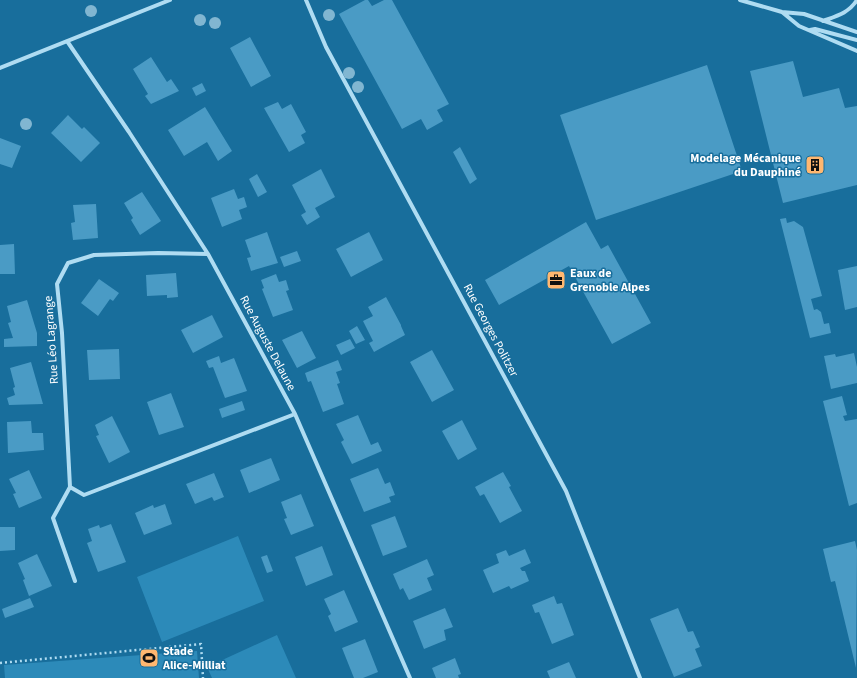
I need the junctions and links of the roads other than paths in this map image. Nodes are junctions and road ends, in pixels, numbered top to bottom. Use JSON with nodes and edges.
{"nodes":[{"id":1,"x":170,"y":0,"type":"edge"},
{"id":2,"x":306,"y":0,"type":"edge"},
{"id":3,"x":740,"y":0,"type":"edge"},
{"id":4,"x":857,"y":0,"type":"edge"},
{"id":5,"x":782,"y":12,"type":"junction"},
{"id":6,"x":823,"y":21,"type":"junction"},
{"id":7,"x":810,"y":31,"type":"junction"},
{"id":8,"x":857,"y":32,"type":"edge"},
{"id":9,"x":857,"y":40,"type":"edge"},
{"id":10,"x":67,"y":41,"type":"junction"},
{"id":11,"x":857,"y":51,"type":"edge"},
{"id":12,"x":0,"y":68,"type":"edge"},
{"id":13,"x":208,"y":254,"type":"junction"},
{"id":14,"x":295,"y":414,"type":"junction"},
{"id":15,"x":70,"y":487,"type":"junction"},
{"id":16,"x":75,"y":581,"type":"dead end"},
{"id":17,"x":410,"y":678,"type":"edge"},
{"id":18,"x":640,"y":678,"type":"edge"}],
"edges":[{"from":1,"to":10,"type":"street"},
{"from":2,"to":18,"type":"street","name":"Rue Georges Politzer"},
{"from":3,"to":5,"type":"street"},
{"from":4,"to":6,"type":"street"},
{"from":5,"to":6,"type":"street"},
{"from":5,"to":7,"type":"street"},
{"from":6,"to":8,"type":"street"},
{"from":7,"to":9,"type":"street"},
{"from":7,"to":11,"type":"street"},
{"from":10,"to":12,"type":"street"},
{"from":10,"to":13,"type":"street","name":"Rue Auguste Delaune"},
{"from":13,"to":14,"type":"street","name":"Rue Auguste Delaune"},
{"from":13,"to":15,"type":"street","name":"Rue Léo Lagrange"},
{"from":14,"to":15,"type":"street"},
{"from":14,"to":17,"type":"street","name":"Rue Auguste Delaune"},
{"from":15,"to":16,"type":"street"}]}
